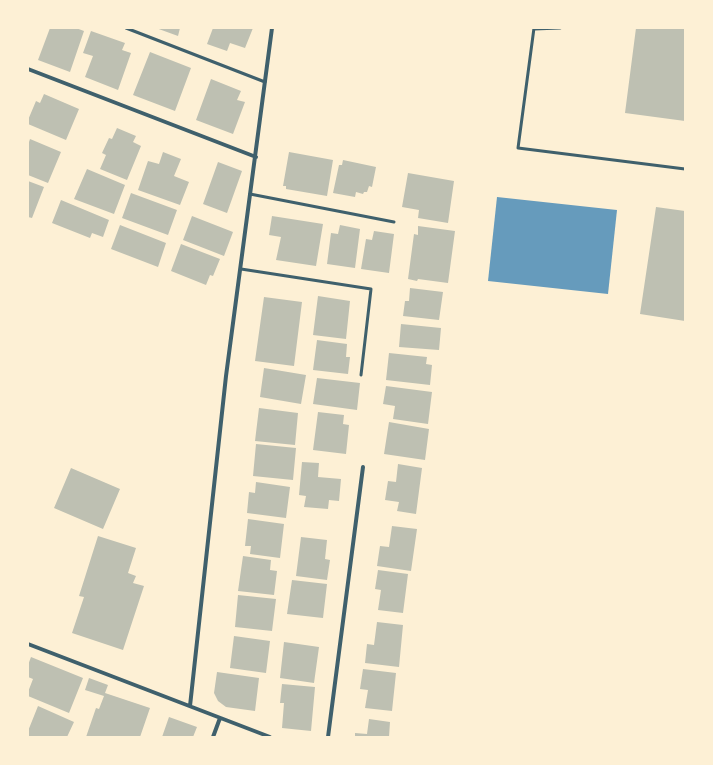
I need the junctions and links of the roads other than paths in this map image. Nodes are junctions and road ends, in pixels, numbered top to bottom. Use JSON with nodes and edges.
{"nodes":[{"id":1,"x":126,"y":28,"type":"edge"},
{"id":2,"x":272,"y":28,"type":"edge"},
{"id":3,"x":560,"y":28,"type":"edge"},
{"id":4,"x":534,"y":29,"type":"edge"},
{"id":5,"x":28,"y":69,"type":"edge"},
{"id":6,"x":265,"y":82,"type":"junction"},
{"id":7,"x":256,"y":157,"type":"junction"},
{"id":8,"x":685,"y":169,"type":"edge"},
{"id":9,"x":250,"y":194,"type":"junction"},
{"id":10,"x":394,"y":222,"type":"dead end"},
{"id":11,"x":241,"y":269,"type":"junction"},
{"id":12,"x":361,"y":375,"type":"dead end"},
{"id":13,"x":363,"y":467,"type":"dead end"},
{"id":14,"x":28,"y":644,"type":"edge"},
{"id":15,"x":190,"y":706,"type":"junction"},
{"id":16,"x":220,"y":718,"type":"junction"},
{"id":17,"x":213,"y":737,"type":"edge"},
{"id":18,"x":270,"y":737,"type":"edge"},
{"id":19,"x":328,"y":737,"type":"edge"}],
"edges":[{"from":1,"to":6,"type":"lane"},
{"from":2,"to":6,"type":"street"},
{"from":3,"to":4,"type":"lane"},
{"from":4,"to":8,"type":"lane"},
{"from":5,"to":7,"type":"street"},
{"from":6,"to":7,"type":"street"},
{"from":7,"to":9,"type":"street"},
{"from":9,"to":10,"type":"lane"},
{"from":9,"to":11,"type":"street"},
{"from":11,"to":12,"type":"lane"},
{"from":11,"to":15,"type":"street"},
{"from":13,"to":19,"type":"street"},
{"from":14,"to":15,"type":"street"},
{"from":15,"to":16,"type":"street"},
{"from":16,"to":17,"type":"street"},
{"from":16,"to":18,"type":"street"}]}
